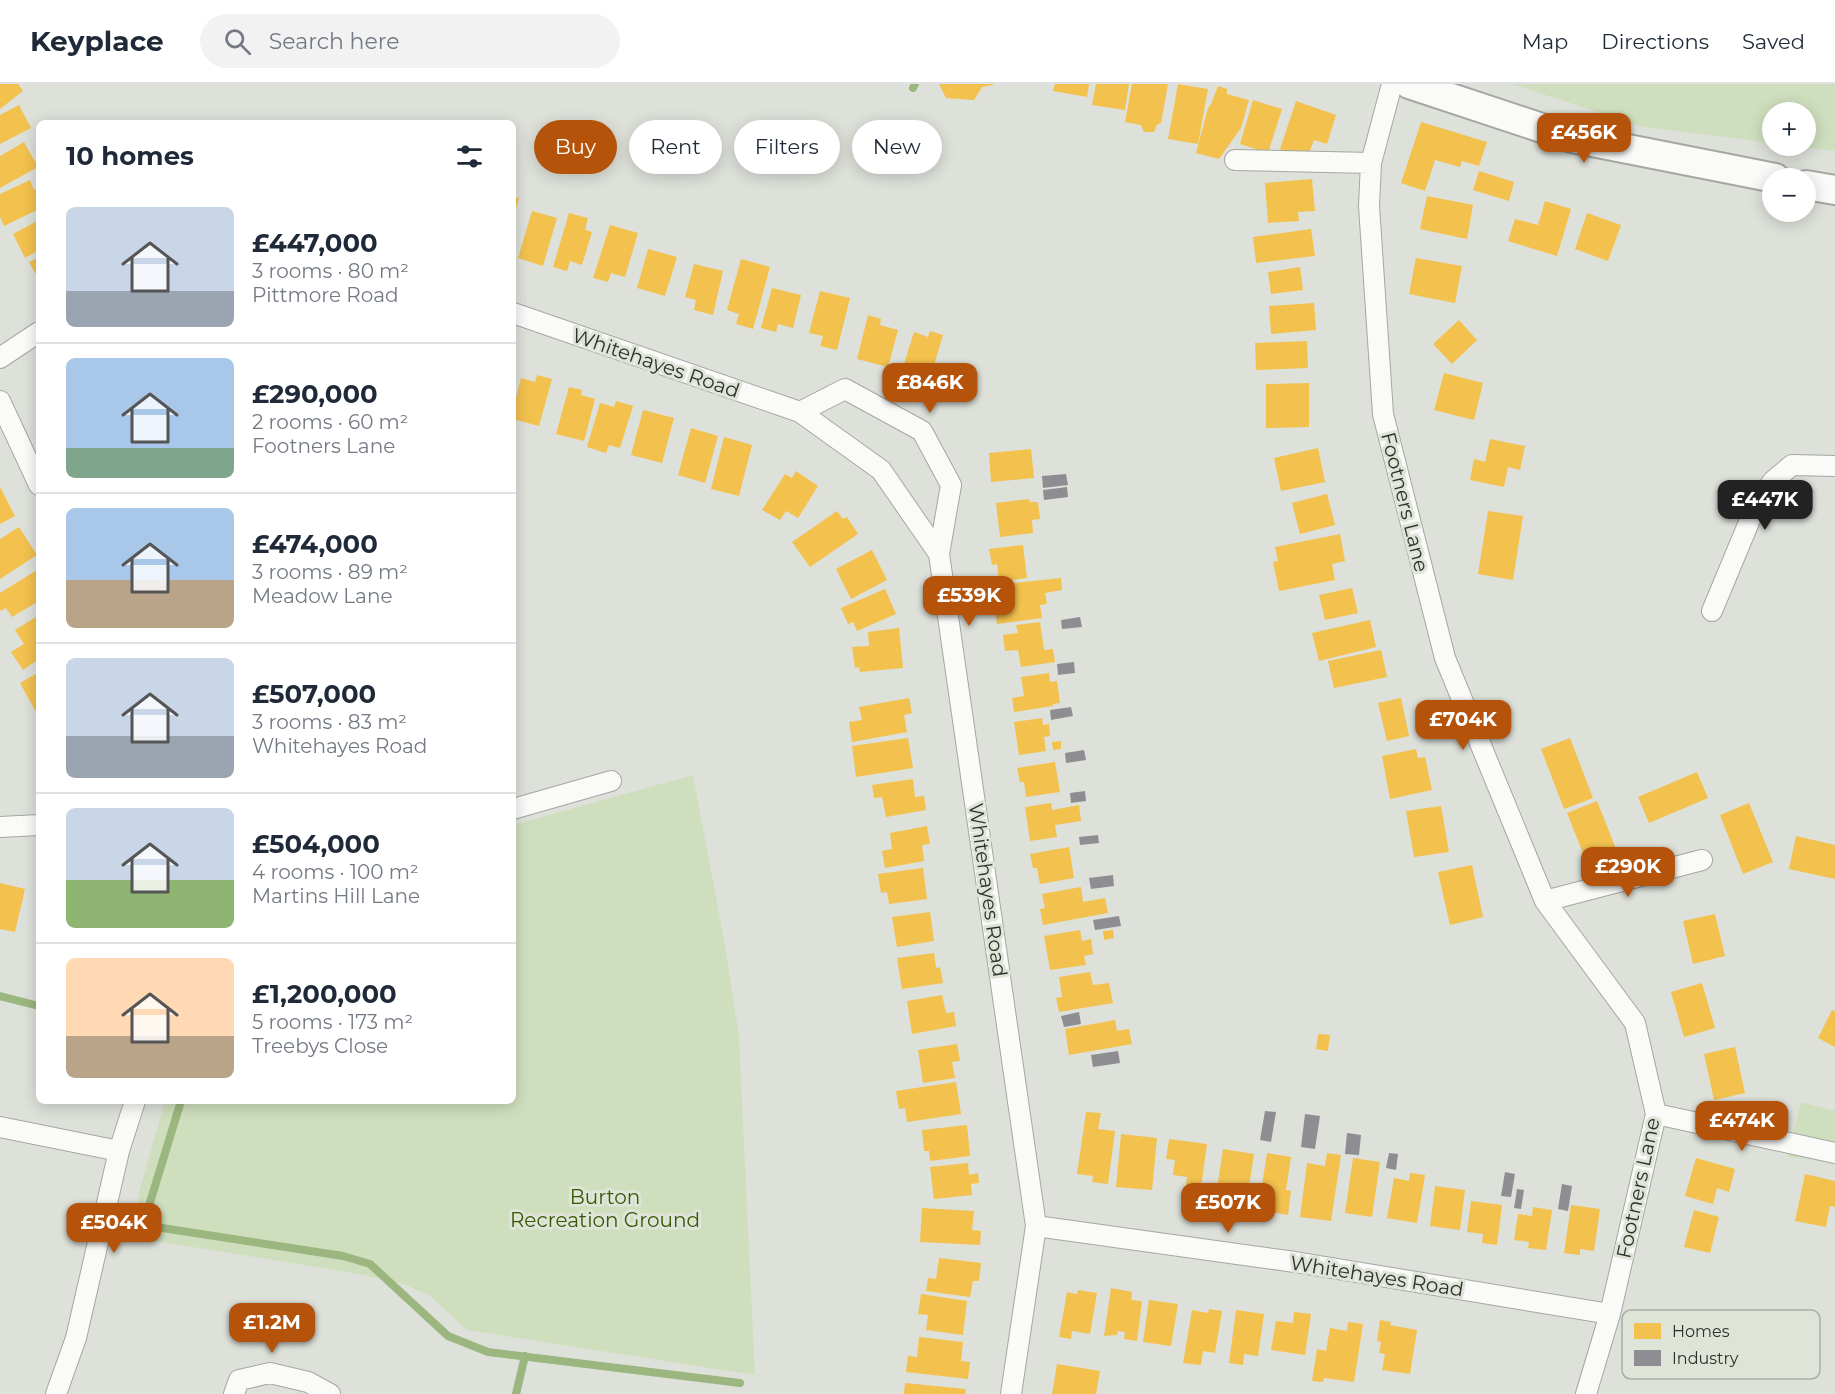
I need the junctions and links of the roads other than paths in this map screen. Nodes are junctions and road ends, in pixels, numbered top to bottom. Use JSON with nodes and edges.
{"nodes":[{"id":1,"x":1392,"y":84,"type":"edge"},
{"id":2,"x":1409,"y":84,"type":"edge"},
{"id":3,"x":1235,"y":160,"type":"dead end"},
{"id":4,"x":1371,"y":163,"type":"junction"},
{"id":5,"x":1762,"y":175,"type":"edge"},
{"id":6,"x":1816,"y":187,"type":"edge"},
{"id":7,"x":1835,"y":190,"type":"edge"},
{"id":8,"x":516,"y":314,"type":"edge"},
{"id":9,"x":36,"y":334,"type":"edge"},
{"id":10,"x":0,"y":358,"type":"edge"},
{"id":11,"x":0,"y":401,"type":"edge"},
{"id":12,"x":800,"y":412,"type":"junction"},
{"id":13,"x":1835,"y":466,"type":"edge"},
{"id":14,"x":36,"y":479,"type":"edge"},
{"id":15,"x":939,"y":554,"type":"junction"},
{"id":16,"x":1712,"y":611,"type":"dead end"},
{"id":17,"x":611,"y":780,"type":"dead end"},
{"id":18,"x":516,"y":808,"type":"edge"},
{"id":19,"x":36,"y":825,"type":"edge"},
{"id":20,"x":0,"y":827,"type":"edge"},
{"id":21,"x":1702,"y":860,"type":"dead end"},
{"id":22,"x":1545,"y":901,"type":"junction"},
{"id":23,"x":134,"y":1104,"type":"edge"},
{"id":24,"x":1656,"y":1114,"type":"junction"},
{"id":25,"x":0,"y":1127,"type":"edge"},
{"id":26,"x":119,"y":1151,"type":"junction"},
{"id":27,"x":1835,"y":1153,"type":"edge"},
{"id":28,"x":1036,"y":1226,"type":"junction"},
{"id":29,"x":1610,"y":1314,"type":"junction"},
{"id":30,"x":56,"y":1394,"type":"edge"},
{"id":31,"x":234,"y":1394,"type":"edge"},
{"id":32,"x":330,"y":1394,"type":"edge"},
{"id":33,"x":1011,"y":1394,"type":"edge"},
{"id":34,"x":1586,"y":1394,"type":"edge"}],
"edges":[{"from":1,"to":4,"type":"street","name":"Footners Lane"},
{"from":2,"to":5,"type":"main road"},
{"from":3,"to":4,"type":"street"},
{"from":4,"to":22,"type":"street","name":"Footners Lane"},
{"from":6,"to":7,"type":"main road"},
{"from":8,"to":12,"type":"street","name":"Whitehayes Road"},
{"from":9,"to":10,"type":"street"},
{"from":11,"to":14,"type":"street"},
{"from":12,"to":15,"type":"street","name":"Whitehayes Road"},
{"from":12,"to":15,"type":"street","name":"Whitehayes Road"},
{"from":13,"to":16,"type":"street"},
{"from":15,"to":28,"type":"street","name":"Whitehayes Road"},
{"from":17,"to":18,"type":"street"},
{"from":19,"to":20,"type":"street"},
{"from":21,"to":22,"type":"street"},
{"from":22,"to":24,"type":"street","name":"Footners Lane"},
{"from":23,"to":26,"type":"street"},
{"from":24,"to":27,"type":"street"},
{"from":24,"to":29,"type":"street","name":"Footners Lane"},
{"from":25,"to":26,"type":"street"},
{"from":26,"to":30,"type":"street"},
{"from":28,"to":29,"type":"street","name":"Whitehayes Road"},
{"from":28,"to":33,"type":"street","name":"Whitehayes Road"},
{"from":29,"to":34,"type":"street","name":"Footners Lane"},
{"from":31,"to":32,"type":"street"}]}
